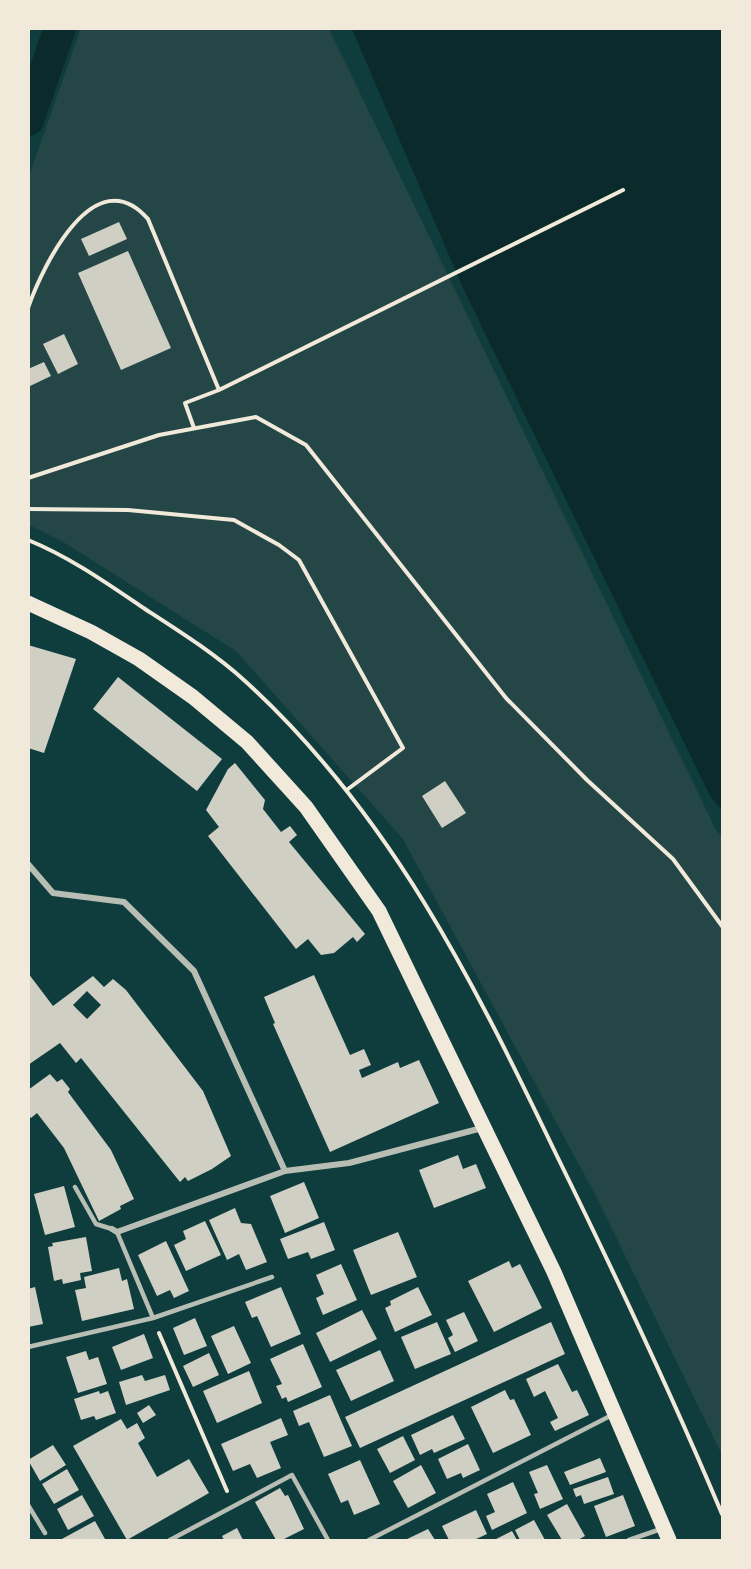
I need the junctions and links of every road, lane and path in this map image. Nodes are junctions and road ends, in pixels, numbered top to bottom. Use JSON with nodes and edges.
{"nodes":[{"id":1,"x":624,"y":190,"type":"dead end"},
{"id":2,"x":28,"y":308,"type":"edge"},
{"id":3,"x":219,"y":390,"type":"junction"},
{"id":4,"x":194,"y":428,"type":"junction"},
{"id":5,"x":28,"y":478,"type":"edge"},
{"id":6,"x":28,"y":509,"type":"edge"},
{"id":7,"x":28,"y":603,"type":"edge"},
{"id":8,"x":348,"y":789,"type":"dead end"},
{"id":9,"x":28,"y":864,"type":"edge"},
{"id":10,"x":723,"y":926,"type":"edge"},
{"id":11,"x":486,"y":1127,"type":"junction"},
{"id":12,"x":285,"y":1172,"type":"junction"},
{"id":13,"x":75,"y":1187,"type":"dead end"},
{"id":14,"x":114,"y":1230,"type":"junction"},
{"id":15,"x":272,"y":1277,"type":"dead end"},
{"id":16,"x":153,"y":1318,"type":"junction"},
{"id":17,"x":28,"y":1347,"type":"edge"},
{"id":18,"x":616,"y":1413,"type":"junction"},
{"id":19,"x":28,"y":1504,"type":"edge"},
{"id":20,"x":234,"y":1508,"type":"junction"},
{"id":21,"x":45,"y":1533,"type":"dead end"},
{"id":22,"x":666,"y":1534,"type":"edge"},
{"id":23,"x":170,"y":1540,"type":"edge"},
{"id":24,"x":328,"y":1540,"type":"edge"},
{"id":25,"x":369,"y":1540,"type":"edge"},
{"id":26,"x":629,"y":1540,"type":"edge"}],
"edges":[{"from":1,"to":3,"type":"path"},
{"from":2,"to":3,"type":"path"},
{"from":3,"to":4,"type":"path"},
{"from":4,"to":5,"type":"path"},
{"from":4,"to":10,"type":"path"},
{"from":6,"to":8,"type":"path"},
{"from":7,"to":11,"type":"main road"},
{"from":9,"to":12,"type":"street"},
{"from":11,"to":12,"type":"street"},
{"from":11,"to":18,"type":"main road"},
{"from":12,"to":14,"type":"street"},
{"from":13,"to":14,"type":"lane"},
{"from":14,"to":16,"type":"lane"},
{"from":15,"to":16,"type":"lane"},
{"from":16,"to":17,"type":"lane"},
{"from":16,"to":20,"type":"path"},
{"from":18,"to":22,"type":"main road"},
{"from":18,"to":25,"type":"lane"},
{"from":19,"to":21,"type":"lane"},
{"from":20,"to":23,"type":"lane"},
{"from":20,"to":24,"type":"lane"},
{"from":22,"to":26,"type":"lane"}]}
